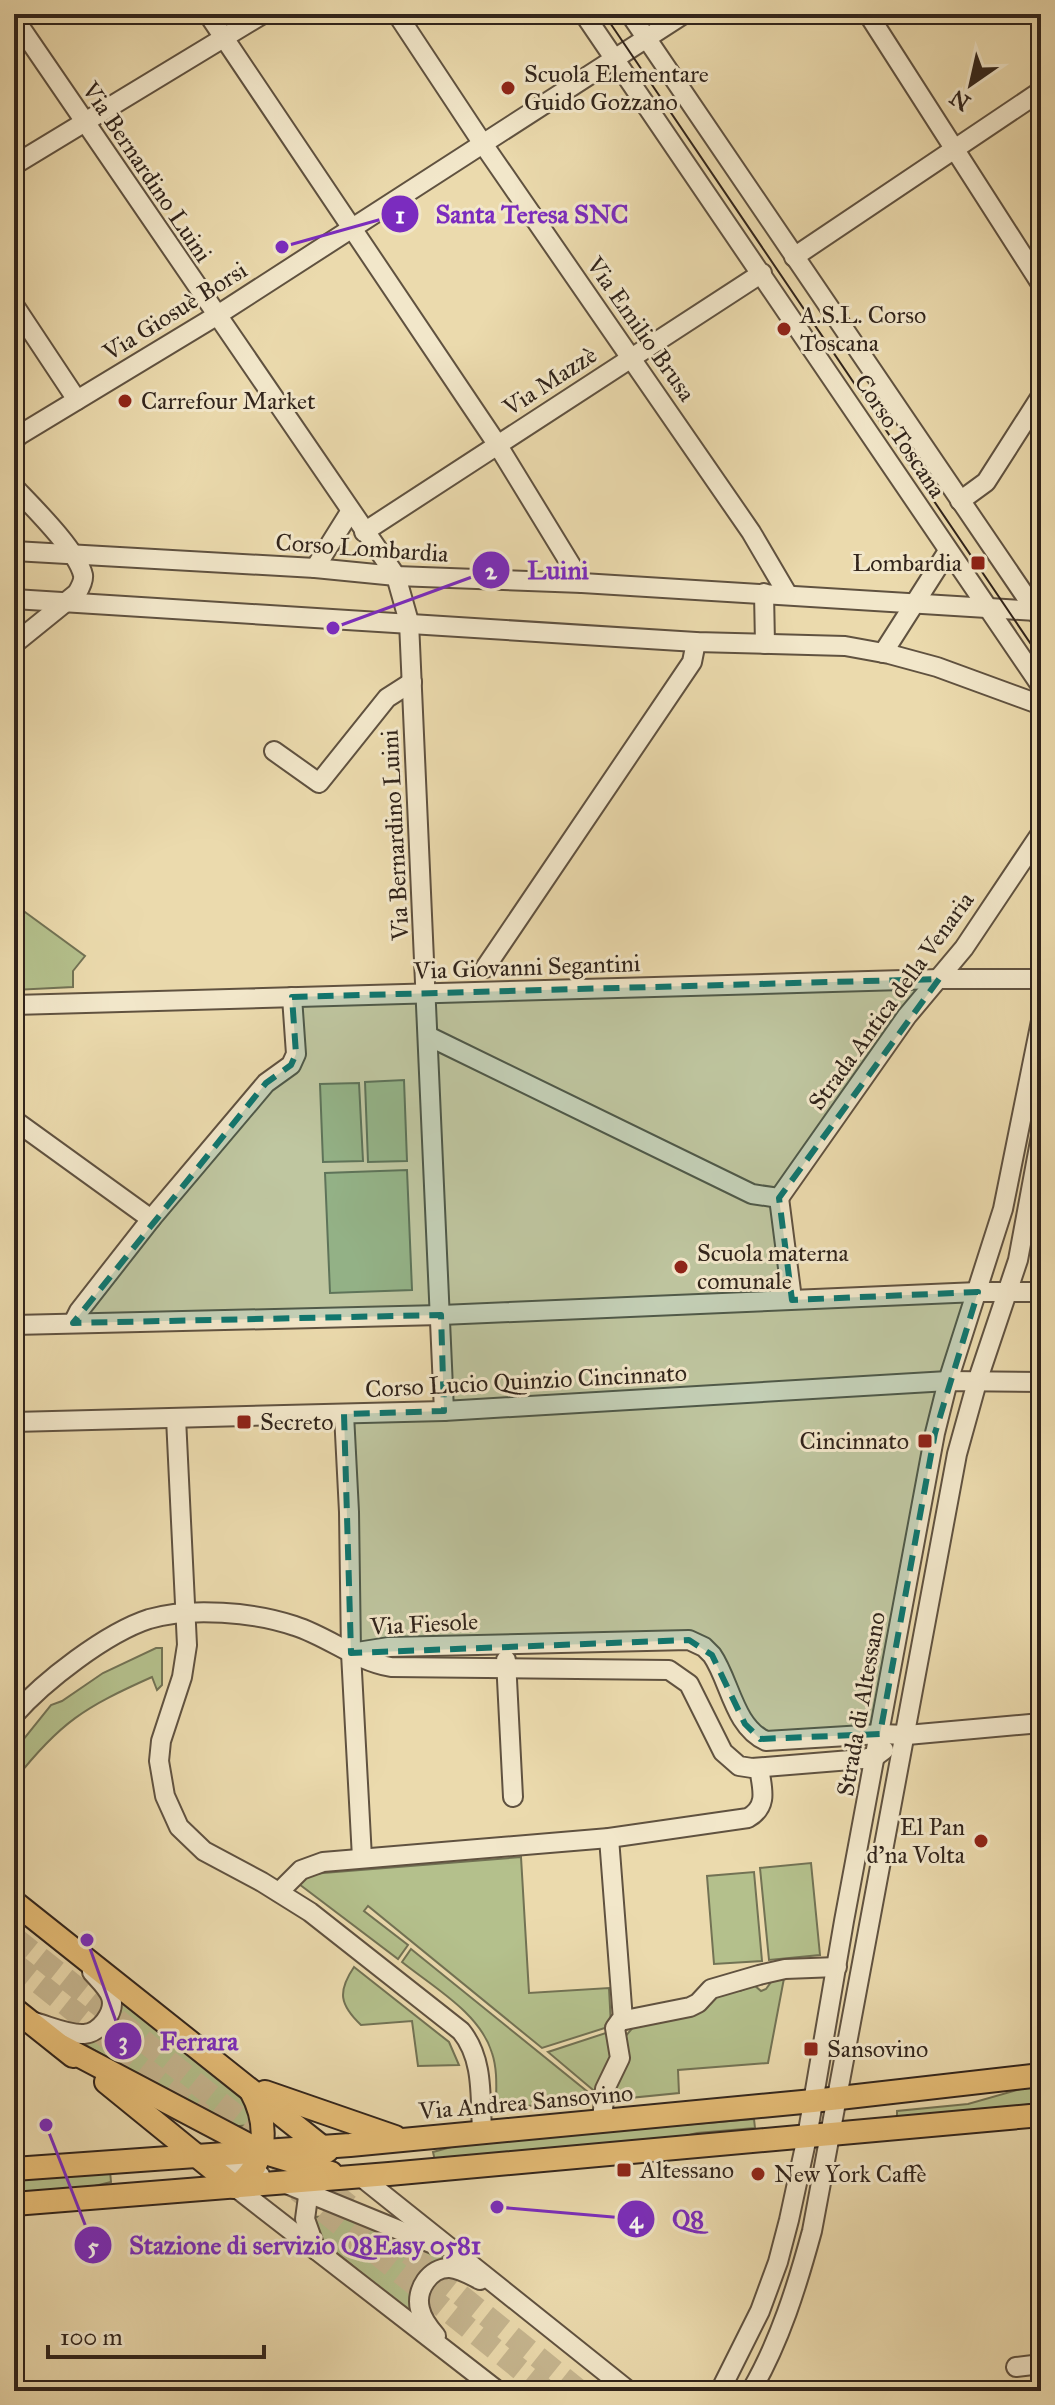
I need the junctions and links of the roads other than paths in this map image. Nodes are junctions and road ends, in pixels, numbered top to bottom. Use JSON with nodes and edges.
{"nodes":[{"id":1,"x":208,"y":14,"type":"edge"},
{"id":2,"x":263,"y":14,"type":"edge"},
{"id":3,"x":397,"y":14,"type":"edge"},
{"id":4,"x":584,"y":14,"type":"edge"},
{"id":5,"x":630,"y":14,"type":"edge"},
{"id":6,"x":684,"y":14,"type":"edge"},
{"id":7,"x":868,"y":14,"type":"edge"},
{"id":8,"x":14,"y":18,"type":"edge"},
{"id":9,"x":224,"y":37,"type":"junction"},
{"id":10,"x":646,"y":37,"type":"junction"},
{"id":11,"x":614,"y":60,"type":"junction"},
{"id":12,"x":1041,"y":91,"type":"edge"},
{"id":13,"x":84,"y":123,"type":"junction"},
{"id":14,"x":483,"y":144,"type":"junction"},
{"id":15,"x":954,"y":148,"type":"junction"},
{"id":16,"x":14,"y":165,"type":"edge"},
{"id":17,"x":351,"y":228,"type":"junction"},
{"id":18,"x":794,"y":257,"type":"junction"},
{"id":19,"x":762,"y":273,"type":"junction"},
{"id":20,"x":1041,"y":284,"type":"edge"},
{"id":21,"x":14,"y":305,"type":"edge"},
{"id":22,"x":216,"y":316,"type":"junction"},
{"id":23,"x":632,"y":358,"type":"junction"},
{"id":24,"x":1041,"y":396,"type":"edge"},
{"id":25,"x":77,"y":400,"type":"junction"},
{"id":26,"x":14,"y":440,"type":"edge"},
{"id":27,"x":497,"y":444,"type":"junction"},
{"id":28,"x":14,"y":487,"type":"edge"},
{"id":29,"x":960,"y":501,"type":"junction"},
{"id":30,"x":350,"y":512,"type":"junction"},
{"id":31,"x":364,"y":532,"type":"junction"},
{"id":32,"x":14,"y":551,"type":"edge"},
{"id":33,"x":948,"y":551,"type":"junction"},
{"id":34,"x":72,"y":556,"type":"junction"},
{"id":35,"x":315,"y":568,"type":"junction"},
{"id":36,"x":396,"y":576,"type":"junction"},
{"id":37,"x":582,"y":583,"type":"junction"},
{"id":38,"x":764,"y":593,"type":"junction"},
{"id":39,"x":788,"y":595,"type":"junction"},
{"id":40,"x":14,"y":599,"type":"edge"},
{"id":41,"x":67,"y":602,"type":"junction"},
{"id":42,"x":914,"y":603,"type":"junction"},
{"id":43,"x":987,"y":607,"type":"junction"},
{"id":44,"x":1039,"y":613,"type":"edge"},
{"id":45,"x":409,"y":622,"type":"junction"},
{"id":46,"x":696,"y":642,"type":"junction"},
{"id":47,"x":14,"y":644,"type":"edge"},
{"id":48,"x":765,"y":644,"type":"junction"},
{"id":49,"x":883,"y":653,"type":"junction"},
{"id":50,"x":412,"y":682,"type":"junction"},
{"id":51,"x":1041,"y":686,"type":"edge"},
{"id":52,"x":1041,"y":705,"type":"edge"},
{"id":53,"x":274,"y":751,"type":"dead end"},
{"id":54,"x":1041,"y":833,"type":"edge"},
{"id":55,"x":485,"y":968,"type":"dead end"},
{"id":56,"x":939,"y":979,"type":"junction"},
{"id":57,"x":1041,"y":979,"type":"edge"},
{"id":58,"x":427,"y":993,"type":"junction"},
{"id":59,"x":292,"y":997,"type":"junction"},
{"id":60,"x":14,"y":1005,"type":"edge"},
{"id":61,"x":1041,"y":1021,"type":"edge"},
{"id":62,"x":428,"y":1036,"type":"junction"},
{"id":63,"x":14,"y":1120,"type":"edge"},
{"id":64,"x":1041,"y":1136,"type":"edge"},
{"id":65,"x":779,"y":1198,"type":"junction"},
{"id":66,"x":151,"y":1219,"type":"junction"},
{"id":67,"x":978,"y":1292,"type":"junction"},
{"id":68,"x":1041,"y":1292,"type":"edge"},
{"id":69,"x":1008,"y":1293,"type":"junction"},
{"id":70,"x":792,"y":1299,"type":"junction"},
{"id":71,"x":441,"y":1315,"type":"junction"},
{"id":72,"x":73,"y":1323,"type":"junction"},
{"id":73,"x":14,"y":1325,"type":"edge"},
{"id":74,"x":948,"y":1381,"type":"junction"},
{"id":75,"x":977,"y":1382,"type":"junction"},
{"id":76,"x":1041,"y":1382,"type":"edge"},
{"id":77,"x":444,"y":1411,"type":"junction"},
{"id":78,"x":344,"y":1414,"type":"junction"},
{"id":79,"x":176,"y":1418,"type":"junction"},
{"id":80,"x":14,"y":1422,"type":"edge"},
{"id":81,"x":184,"y":1614,"type":"junction"},
{"id":82,"x":506,"y":1644,"type":"junction"},
{"id":83,"x":351,"y":1653,"type":"junction"},
{"id":84,"x":506,"y":1669,"type":"junction"},
{"id":85,"x":14,"y":1715,"type":"edge"},
{"id":86,"x":1041,"y":1723,"type":"edge"},
{"id":87,"x":880,"y":1734,"type":"junction"},
{"id":88,"x":907,"y":1735,"type":"junction"},
{"id":89,"x":876,"y":1756,"type":"junction"},
{"id":90,"x":759,"y":1768,"type":"junction"},
{"id":91,"x":513,"y":1797,"type":"dead end"},
{"id":92,"x":609,"y":1838,"type":"junction"},
{"id":93,"x":362,"y":1858,"type":"junction"},
{"id":94,"x":279,"y":1892,"type":"junction"},
{"id":95,"x":14,"y":1902,"type":"edge"},
{"id":96,"x":71,"y":1948,"type":"junction"},
{"id":97,"x":837,"y":1967,"type":"junction"},
{"id":98,"x":21,"y":2014,"type":"edge"},
{"id":99,"x":623,"y":2020,"type":"junction"},
{"id":100,"x":61,"y":2046,"type":"junction"},
{"id":101,"x":1041,"y":2075,"type":"edge"},
{"id":102,"x":248,"y":2087,"type":"junction"},
{"id":103,"x":837,"y":2098,"type":"junction"},
{"id":104,"x":813,"y":2101,"type":"junction"},
{"id":105,"x":1041,"y":2115,"type":"edge"},
{"id":106,"x":602,"y":2120,"type":"junction"},
{"id":107,"x":482,"y":2131,"type":"junction"},
{"id":108,"x":831,"y":2136,"type":"junction"},
{"id":109,"x":807,"y":2137,"type":"junction"},
{"id":110,"x":404,"y":2140,"type":"junction"},
{"id":111,"x":323,"y":2147,"type":"junction"},
{"id":112,"x":262,"y":2152,"type":"junction"},
{"id":113,"x":195,"y":2155,"type":"junction"},
{"id":114,"x":14,"y":2169,"type":"edge"},
{"id":115,"x":360,"y":2176,"type":"junction"},
{"id":116,"x":243,"y":2180,"type":"junction"},
{"id":117,"x":311,"y":2180,"type":"junction"},
{"id":118,"x":14,"y":2204,"type":"edge"},
{"id":119,"x":317,"y":2252,"type":"junction"},
{"id":120,"x":463,"y":2257,"type":"junction"},
{"id":121,"x":504,"y":2292,"type":"junction"},
{"id":122,"x":450,"y":2354,"type":"junction"},
{"id":123,"x":1041,"y":2364,"type":"edge"},
{"id":124,"x":1016,"y":2367,"type":"dead end"},
{"id":125,"x":623,"y":2388,"type":"edge"},
{"id":126,"x":498,"y":2391,"type":"edge"},
{"id":127,"x":720,"y":2391,"type":"edge"},
{"id":128,"x":751,"y":2391,"type":"edge"}],
"edges":[{"from":1,"to":9,"type":"street"},
{"from":2,"to":9,"type":"street"},
{"from":3,"to":14,"type":"street","name":"Via Emilio Brusa"},
{"from":4,"to":11,"type":"street","name":"Corso Toscana"},
{"from":5,"to":10,"type":"street","name":"Corso Toscana"},
{"from":6,"to":10,"type":"street","name":"Via Giosuè Borsi"},
{"from":7,"to":15,"type":"street"},
{"from":8,"to":13,"type":"street","name":"Via Bernardino Luini"},
{"from":9,"to":13,"type":"street"},
{"from":9,"to":17,"type":"street"},
{"from":10,"to":11,"type":"street","name":"Via Giosuè Borsi"},
{"from":10,"to":18,"type":"street","name":"Corso Toscana"},
{"from":11,"to":14,"type":"street","name":"Via Giosuè Borsi"},
{"from":11,"to":19,"type":"street","name":"Corso Toscana"},
{"from":12,"to":15,"type":"street"},
{"from":13,"to":16,"type":"street"},
{"from":13,"to":22,"type":"street","name":"Via Bernardino Luini"},
{"from":14,"to":17,"type":"street","name":"Via Giosuè Borsi"},
{"from":14,"to":23,"type":"street","name":"Via Emilio Brusa"},
{"from":15,"to":18,"type":"street"},
{"from":15,"to":20,"type":"street"},
{"from":17,"to":22,"type":"street","name":"Via Giosuè Borsi"},
{"from":17,"to":27,"type":"street"},
{"from":18,"to":29,"type":"street","name":"Corso Toscana"},
{"from":19,"to":23,"type":"street","name":"Via Mazzè"},
{"from":19,"to":33,"type":"street","name":"Corso Toscana"},
{"from":21,"to":25,"type":"street"},
{"from":22,"to":25,"type":"street","name":"Via Giosuè Borsi"},
{"from":22,"to":30,"type":"street","name":"Via Bernardino Luini"},
{"from":23,"to":27,"type":"street","name":"Via Mazzè"},
{"from":23,"to":39,"type":"street","name":"Via Emilio Brusa"},
{"from":24,"to":29,"type":"street"},
{"from":25,"to":26,"type":"street","name":"Via Giosuè Borsi"},
{"from":27,"to":31,"type":"street","name":"Via Mazzè"},
{"from":27,"to":37,"type":"street"},
{"from":28,"to":34,"type":"street"},
{"from":29,"to":44,"type":"street","name":"Corso Toscana"},
{"from":30,"to":31,"type":"street","name":"Via Bernardino Luini"},
{"from":30,"to":35,"type":"street"},
{"from":31,"to":36,"type":"street","name":"Via Bernardino Luini"},
{"from":32,"to":34,"type":"street","name":"Corso Lombardia"},
{"from":33,"to":42,"type":"street"},
{"from":33,"to":43,"type":"street","name":"Corso Toscana"},
{"from":34,"to":35,"type":"street","name":"Corso Lombardia"},
{"from":34,"to":41,"type":"street"},
{"from":35,"to":36,"type":"street","name":"Corso Lombardia"},
{"from":36,"to":37,"type":"street","name":"Corso Lombardia"},
{"from":36,"to":45,"type":"street","name":"Via Bernardino Luini"},
{"from":37,"to":38,"type":"street","name":"Corso Lombardia"},
{"from":38,"to":39,"type":"street","name":"Corso Lombardia"},
{"from":38,"to":48,"type":"street"},
{"from":39,"to":42,"type":"street","name":"Corso Lombardia"},
{"from":40,"to":41,"type":"street"},
{"from":41,"to":45,"type":"street"},
{"from":41,"to":47,"type":"street"},
{"from":42,"to":43,"type":"street","name":"Corso Lombardia"},
{"from":42,"to":49,"type":"street"},
{"from":43,"to":44,"type":"street","name":"Corso Lombardia"},
{"from":43,"to":51,"type":"street","name":"Corso Toscana"},
{"from":45,"to":46,"type":"street"},
{"from":45,"to":50,"type":"street","name":"Via Bernardino Luini"},
{"from":46,"to":48,"type":"street"},
{"from":46,"to":55,"type":"street"},
{"from":48,"to":49,"type":"street"},
{"from":49,"to":52,"type":"street"},
{"from":50,"to":53,"type":"street"},
{"from":50,"to":58,"type":"street","name":"Via Bernardino Luini"},
{"from":54,"to":56,"type":"street","name":"Strada Antica della Venaria"},
{"from":56,"to":57,"type":"street","name":"Via Giovanni Segantini"},
{"from":56,"to":58,"type":"street","name":"Via Giovanni Segantini"},
{"from":56,"to":65,"type":"street","name":"Strada Antica della Venaria"},
{"from":58,"to":59,"type":"street","name":"Via Giovanni Segantini"},
{"from":58,"to":62,"type":"street","name":"Via Bernardino Luini"},
{"from":59,"to":60,"type":"street","name":"Via Giovanni Segantini"},
{"from":59,"to":66,"type":"street"},
{"from":61,"to":67,"type":"street","name":"Strada di Altessano"},
{"from":62,"to":65,"type":"street"},
{"from":62,"to":71,"type":"street","name":"Via Bernardino Luini"},
{"from":63,"to":66,"type":"street"},
{"from":64,"to":69,"type":"street","name":"Strada di Altessano"},
{"from":65,"to":70,"type":"street"},
{"from":66,"to":72,"type":"street"},
{"from":67,"to":69,"type":"street"},
{"from":67,"to":70,"type":"street"},
{"from":67,"to":74,"type":"street","name":"Strada di Altessano"},
{"from":68,"to":69,"type":"street"},
{"from":69,"to":75,"type":"street","name":"Strada di Altessano"},
{"from":70,"to":71,"type":"street"},
{"from":71,"to":72,"type":"street"},
{"from":71,"to":77,"type":"street","name":"Via Bernardino Luini"},
{"from":72,"to":73,"type":"street"},
{"from":74,"to":75,"type":"street","name":"Corso Lucio Quinzio Cincinnato"},
{"from":74,"to":77,"type":"street","name":"Corso Lucio Quinzio Cincinnato"},
{"from":74,"to":87,"type":"street","name":"Strada di Altessano"},
{"from":75,"to":76,"type":"street","name":"Corso Lucio Quinzio Cincinnato"},
{"from":75,"to":88,"type":"street","name":"Strada di Altessano"},
{"from":77,"to":78,"type":"street","name":"Corso Lucio Quinzio Cincinnato"},
{"from":78,"to":79,"type":"street","name":"Corso Lucio Quinzio Cincinnato"},
{"from":78,"to":83,"type":"street"},
{"from":79,"to":80,"type":"street","name":"Corso Lucio Quinzio Cincinnato"},
{"from":79,"to":81,"type":"street"},
{"from":81,"to":83,"type":"street"},
{"from":81,"to":85,"type":"street"},
{"from":81,"to":94,"type":"street"},
{"from":82,"to":83,"type":"street","name":"Via Fiesole"},
{"from":82,"to":84,"type":"street"},
{"from":82,"to":87,"type":"street","name":"Via Fiesole"},
{"from":83,"to":84,"type":"street","name":"Via Fiesole"},
{"from":83,"to":93,"type":"street"},
{"from":84,"to":90,"type":"street","name":"Via Fiesole"},
{"from":84,"to":91,"type":"street"},
{"from":86,"to":88,"type":"street"},
{"from":87,"to":88,"type":"street"},
{"from":87,"to":89,"type":"street","name":"Strada di Altessano"},
{"from":88,"to":89,"type":"street"},
{"from":88,"to":103,"type":"street","name":"Strada di Altessano"},
{"from":89,"to":90,"type":"street","name":"Via Fiesole"},
{"from":89,"to":97,"type":"street","name":"Strada di Altessano"},
{"from":90,"to":92,"type":"street"},
{"from":92,"to":93,"type":"street"},
{"from":92,"to":99,"type":"street"},
{"from":93,"to":94,"type":"street"},
{"from":94,"to":107,"type":"street"},
{"from":95,"to":96,"type":"main road"},
{"from":96,"to":98,"type":"street"},
{"from":96,"to":102,"type":"main road"},
{"from":97,"to":99,"type":"street"},
{"from":97,"to":104,"type":"street","name":"Strada di Altessano"},
{"from":98,"to":100,"type":"main road"},
{"from":99,"to":106,"type":"street"},
{"from":100,"to":112,"type":"main road"},
{"from":100,"to":113,"type":"main road"},
{"from":101,"to":103,"type":"main road","name":"Via Andrea Sansovino"},
{"from":102,"to":110,"type":"main road"},
{"from":102,"to":111,"type":"main road"},
{"from":102,"to":112,"type":"main road"},
{"from":103,"to":104,"type":"main road","name":"Via Andrea Sansovino"},
{"from":103,"to":108,"type":"street","name":"Strada di Altessano"},
{"from":104,"to":106,"type":"main road","name":"Via Andrea Sansovino"},
{"from":104,"to":109,"type":"street","name":"Strada di Altessano"},
{"from":105,"to":108,"type":"main road"},
{"from":106,"to":107,"type":"main road","name":"Via Andrea Sansovino"},
{"from":107,"to":110,"type":"main road","name":"Via Andrea Sansovino"},
{"from":108,"to":109,"type":"main road"},
{"from":108,"to":128,"type":"street","name":"Strada di Altessano"},
{"from":109,"to":115,"type":"main road"},
{"from":109,"to":127,"type":"street","name":"Strada di Altessano"},
{"from":110,"to":111,"type":"main road","name":"Via Andrea Sansovino"},
{"from":111,"to":112,"type":"main road","name":"Via Andrea Sansovino"},
{"from":111,"to":115,"type":"main road"},
{"from":111,"to":117,"type":"street"},
{"from":112,"to":113,"type":"main road","name":"Via Andrea Sansovino"},
{"from":112,"to":116,"type":"main road"},
{"from":112,"to":117,"type":"main road"},
{"from":113,"to":114,"type":"main road","name":"Via Andrea Sansovino"},
{"from":113,"to":116,"type":"main road"},
{"from":115,"to":117,"type":"main road"},
{"from":115,"to":120,"type":"street"},
{"from":116,"to":117,"type":"main road"},
{"from":116,"to":118,"type":"main road"},
{"from":116,"to":119,"type":"street"},
{"from":117,"to":119,"type":"street"},
{"from":117,"to":120,"type":"street"},
{"from":119,"to":122,"type":"street"},
{"from":120,"to":121,"type":"street"},
{"from":121,"to":122,"type":"street"},
{"from":121,"to":125,"type":"street"},
{"from":122,"to":126,"type":"street"},
{"from":123,"to":124,"type":"street"}]}
